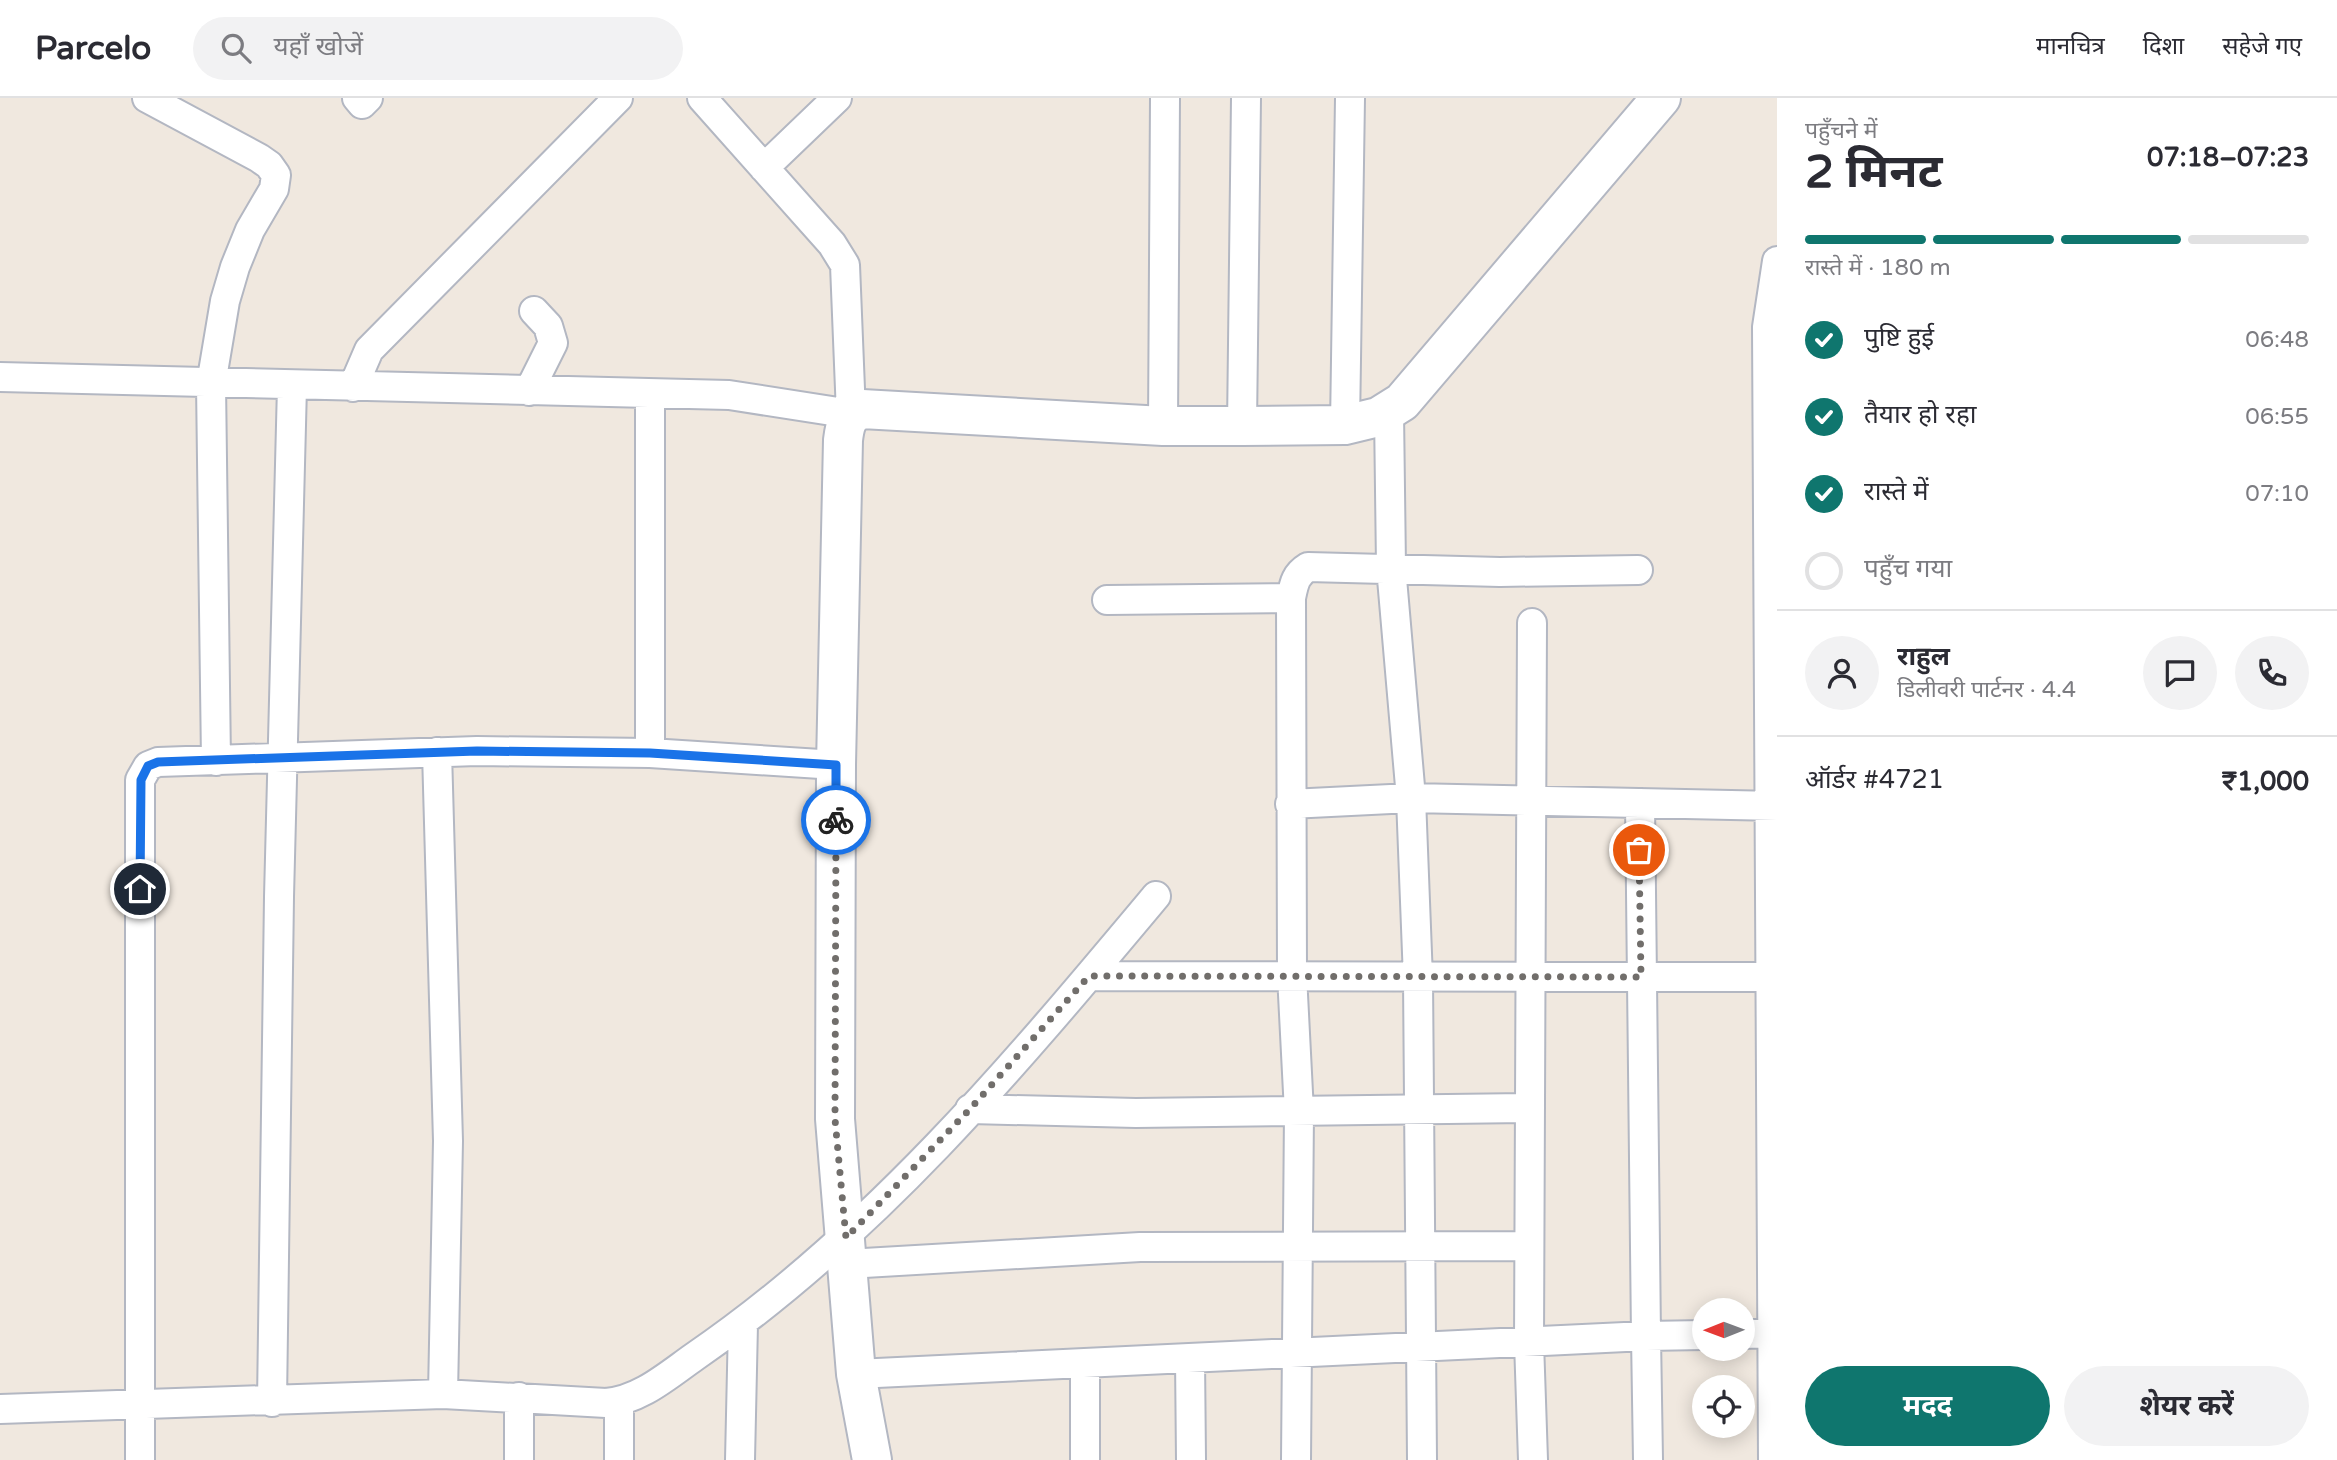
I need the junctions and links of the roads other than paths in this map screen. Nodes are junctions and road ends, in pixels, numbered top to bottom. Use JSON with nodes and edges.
{"nodes":[{"id":1,"x":147,"y":98,"type":"edge"},
{"id":2,"x":357,"y":98,"type":"edge"},
{"id":3,"x":368,"y":98,"type":"edge"},
{"id":4,"x":618,"y":98,"type":"edge"},
{"id":5,"x":702,"y":98,"type":"edge"},
{"id":6,"x":837,"y":98,"type":"edge"},
{"id":7,"x":1166,"y":98,"type":"edge"},
{"id":8,"x":1247,"y":98,"type":"edge"},
{"id":9,"x":1350,"y":98,"type":"edge"},
{"id":10,"x":1661,"y":98,"type":"edge"},
{"id":11,"x":765,"y":168,"type":"junction"},
{"id":12,"x":1777,"y":261,"type":"edge"},
{"id":13,"x":534,"y":311,"type":"dead end"},
{"id":14,"x":0,"y":377,"type":"edge"},
{"id":15,"x":211,"y":384,"type":"junction"},
{"id":16,"x":292,"y":386,"type":"junction"},
{"id":17,"x":353,"y":387,"type":"junction"},
{"id":18,"x":529,"y":391,"type":"junction"},
{"id":19,"x":650,"y":395,"type":"junction"},
{"id":20,"x":1389,"y":412,"type":"junction"},
{"id":21,"x":851,"y":414,"type":"junction"},
{"id":22,"x":1345,"y":425,"type":"junction"},
{"id":23,"x":1163,"y":426,"type":"junction"},
{"id":24,"x":1241,"y":426,"type":"junction"},
{"id":25,"x":1391,"y":567,"type":"junction"},
{"id":26,"x":1638,"y":570,"type":"dead end"},
{"id":27,"x":1291,"y":598,"type":"junction"},
{"id":28,"x":1107,"y":600,"type":"dead end"},
{"id":29,"x":1532,"y":623,"type":"dead end"},
{"id":30,"x":1773,"y":639,"type":"edge"},
{"id":31,"x":437,"y":752,"type":"junction"},
{"id":32,"x":650,"y":753,"type":"junction"},
{"id":33,"x":283,"y":760,"type":"junction"},
{"id":34,"x":216,"y":761,"type":"junction"},
{"id":35,"x":836,"y":765,"type":"junction"},
{"id":36,"x":1411,"y":798,"type":"junction"},
{"id":37,"x":1531,"y":802,"type":"junction"},
{"id":38,"x":1640,"y":803,"type":"junction"},
{"id":39,"x":1290,"y":804,"type":"junction"},
{"id":40,"x":1773,"y":806,"type":"edge"},
{"id":41,"x":1156,"y":897,"type":"dead end"},
{"id":42,"x":1292,"y":975,"type":"junction"},
{"id":43,"x":1529,"y":975,"type":"junction"},
{"id":44,"x":1089,"y":976,"type":"junction"},
{"id":45,"x":1641,"y":977,"type":"junction"},
{"id":46,"x":1773,"y":977,"type":"edge"},
{"id":47,"x":1418,"y":979,"type":"junction"},
{"id":48,"x":1418,"y":1107,"type":"junction"},
{"id":49,"x":1530,"y":1108,"type":"junction"},
{"id":50,"x":970,"y":1109,"type":"junction"},
{"id":51,"x":1299,"y":1112,"type":"junction"},
{"id":52,"x":1419,"y":1245,"type":"junction"},
{"id":53,"x":1529,"y":1246,"type":"junction"},
{"id":54,"x":1298,"y":1247,"type":"junction"},
{"id":55,"x":846,"y":1251,"type":"junction"},
{"id":56,"x":743,"y":1324,"type":"junction"},
{"id":57,"x":1774,"y":1333,"type":"edge"},
{"id":58,"x":1755,"y":1334,"type":"edge"},
{"id":59,"x":1692,"y":1335,"type":"edge"},
{"id":60,"x":1646,"y":1336,"type":"junction"},
{"id":61,"x":1529,"y":1342,"type":"junction"},
{"id":62,"x":1419,"y":1347,"type":"junction"},
{"id":63,"x":1297,"y":1353,"type":"junction"},
{"id":64,"x":1190,"y":1358,"type":"junction"},
{"id":65,"x":1085,"y":1363,"type":"junction"},
{"id":66,"x":856,"y":1374,"type":"junction"},
{"id":67,"x":443,"y":1394,"type":"junction"},
{"id":68,"x":519,"y":1397,"type":"junction"},
{"id":69,"x":272,"y":1402,"type":"junction"},
{"id":70,"x":619,"y":1402,"type":"junction"},
{"id":71,"x":140,"y":1407,"type":"junction"},
{"id":72,"x":0,"y":1409,"type":"edge"},
{"id":73,"x":140,"y":1460,"type":"edge"},
{"id":74,"x":519,"y":1460,"type":"edge"},
{"id":75,"x":619,"y":1460,"type":"edge"},
{"id":76,"x":740,"y":1460,"type":"edge"},
{"id":77,"x":872,"y":1460,"type":"edge"},
{"id":78,"x":1085,"y":1460,"type":"edge"},
{"id":79,"x":1191,"y":1460,"type":"edge"},
{"id":80,"x":1296,"y":1460,"type":"edge"},
{"id":81,"x":1422,"y":1460,"type":"edge"},
{"id":82,"x":1532,"y":1460,"type":"edge"},
{"id":83,"x":1648,"y":1460,"type":"edge"},
{"id":84,"x":1773,"y":1460,"type":"edge"}],
"edges":[{"from":1,"to":15,"type":"street"},
{"from":2,"to":3,"type":"street"},
{"from":4,"to":17,"type":"street"},
{"from":5,"to":11,"type":"street"},
{"from":6,"to":11,"type":"street"},
{"from":7,"to":23,"type":"street"},
{"from":8,"to":24,"type":"street"},
{"from":9,"to":22,"type":"street"},
{"from":10,"to":20,"type":"street"},
{"from":11,"to":21,"type":"street"},
{"from":12,"to":30,"type":"street"},
{"from":13,"to":18,"type":"street"},
{"from":14,"to":15,"type":"street"},
{"from":15,"to":16,"type":"street"},
{"from":15,"to":34,"type":"street"},
{"from":16,"to":17,"type":"street"},
{"from":16,"to":33,"type":"street"},
{"from":17,"to":18,"type":"street"},
{"from":18,"to":19,"type":"street"},
{"from":19,"to":21,"type":"street"},
{"from":19,"to":32,"type":"street"},
{"from":20,"to":22,"type":"street"},
{"from":20,"to":25,"type":"street"},
{"from":21,"to":23,"type":"street"},
{"from":21,"to":35,"type":"street"},
{"from":22,"to":24,"type":"street"},
{"from":23,"to":24,"type":"street"},
{"from":25,"to":26,"type":"street"},
{"from":25,"to":27,"type":"street"},
{"from":25,"to":36,"type":"street"},
{"from":27,"to":28,"type":"street"},
{"from":27,"to":39,"type":"street"},
{"from":29,"to":37,"type":"street"},
{"from":30,"to":40,"type":"street"},
{"from":31,"to":32,"type":"street"},
{"from":31,"to":33,"type":"street"},
{"from":31,"to":67,"type":"street"},
{"from":32,"to":35,"type":"street"},
{"from":33,"to":34,"type":"street"},
{"from":33,"to":69,"type":"street"},
{"from":34,"to":71,"type":"street"},
{"from":35,"to":55,"type":"street"},
{"from":36,"to":37,"type":"street"},
{"from":36,"to":39,"type":"street"},
{"from":36,"to":47,"type":"street"},
{"from":37,"to":38,"type":"street"},
{"from":37,"to":43,"type":"street"},
{"from":38,"to":40,"type":"street"},
{"from":38,"to":45,"type":"street"},
{"from":39,"to":42,"type":"street"},
{"from":40,"to":46,"type":"street"},
{"from":41,"to":44,"type":"street"},
{"from":42,"to":44,"type":"street"},
{"from":42,"to":47,"type":"street"},
{"from":42,"to":51,"type":"street"},
{"from":43,"to":45,"type":"street"},
{"from":43,"to":47,"type":"street"},
{"from":43,"to":49,"type":"street"},
{"from":44,"to":50,"type":"street"},
{"from":45,"to":46,"type":"street"},
{"from":45,"to":60,"type":"street"},
{"from":46,"to":57,"type":"street"},
{"from":47,"to":48,"type":"street"},
{"from":48,"to":49,"type":"street"},
{"from":48,"to":51,"type":"street"},
{"from":48,"to":52,"type":"street"},
{"from":49,"to":53,"type":"street"},
{"from":50,"to":51,"type":"street"},
{"from":50,"to":55,"type":"street"},
{"from":51,"to":54,"type":"street"},
{"from":52,"to":53,"type":"street"},
{"from":52,"to":54,"type":"street"},
{"from":52,"to":62,"type":"street"},
{"from":53,"to":61,"type":"street"},
{"from":54,"to":55,"type":"street"},
{"from":54,"to":63,"type":"street"},
{"from":55,"to":56,"type":"street"},
{"from":55,"to":66,"type":"street"},
{"from":56,"to":70,"type":"street"},
{"from":56,"to":76,"type":"street"},
{"from":57,"to":58,"type":"street"},
{"from":57,"to":84,"type":"street"},
{"from":59,"to":60,"type":"street"},
{"from":60,"to":61,"type":"street"},
{"from":60,"to":83,"type":"street"},
{"from":61,"to":62,"type":"street"},
{"from":61,"to":82,"type":"street"},
{"from":62,"to":63,"type":"street"},
{"from":62,"to":81,"type":"street"},
{"from":63,"to":64,"type":"street"},
{"from":63,"to":80,"type":"street"},
{"from":64,"to":65,"type":"street"},
{"from":64,"to":79,"type":"street"},
{"from":65,"to":66,"type":"street"},
{"from":65,"to":78,"type":"street"},
{"from":66,"to":77,"type":"street"},
{"from":67,"to":68,"type":"street"},
{"from":67,"to":69,"type":"street"},
{"from":68,"to":70,"type":"street"},
{"from":68,"to":74,"type":"street"},
{"from":69,"to":71,"type":"street"},
{"from":70,"to":75,"type":"street"},
{"from":71,"to":72,"type":"street"},
{"from":71,"to":73,"type":"street"}]}
